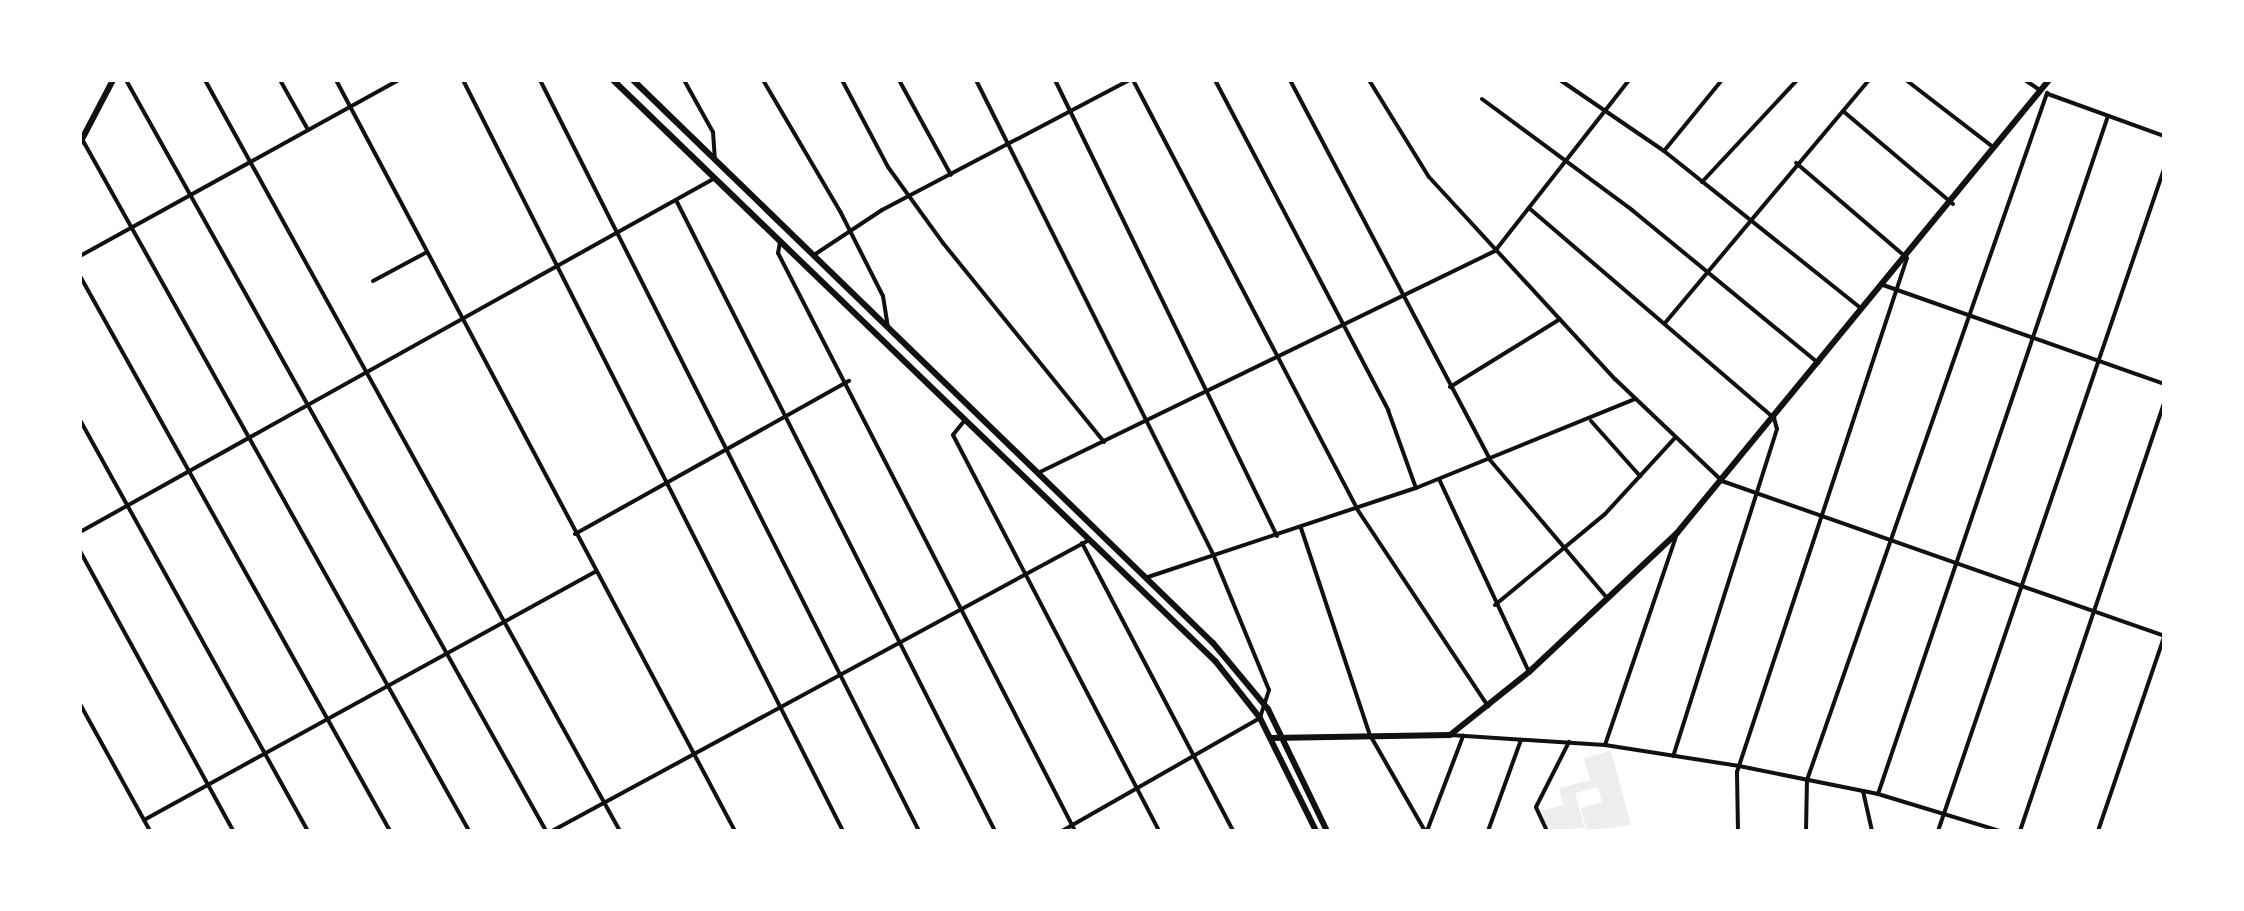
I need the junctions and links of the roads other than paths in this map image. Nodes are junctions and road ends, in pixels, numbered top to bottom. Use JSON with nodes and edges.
{"nodes":[{"id":1,"x":113,"y":80,"type":"edge"},
{"id":2,"x":126,"y":80,"type":"edge"},
{"id":3,"x":205,"y":80,"type":"edge"},
{"id":4,"x":280,"y":80,"type":"edge"},
{"id":5,"x":336,"y":80,"type":"edge"},
{"id":6,"x":399,"y":80,"type":"edge"},
{"id":7,"x":463,"y":80,"type":"edge"},
{"id":8,"x":540,"y":80,"type":"edge"},
{"id":9,"x":613,"y":80,"type":"edge"},
{"id":10,"x":633,"y":80,"type":"edge"},
{"id":11,"x":684,"y":80,"type":"edge"},
{"id":12,"x":763,"y":80,"type":"edge"},
{"id":13,"x":842,"y":80,"type":"edge"},
{"id":14,"x":899,"y":80,"type":"edge"},
{"id":15,"x":976,"y":80,"type":"edge"},
{"id":16,"x":1055,"y":80,"type":"edge"},
{"id":17,"x":1131,"y":80,"type":"edge"},
{"id":18,"x":1215,"y":80,"type":"edge"},
{"id":19,"x":1290,"y":80,"type":"edge"},
{"id":20,"x":1369,"y":80,"type":"edge"},
{"id":21,"x":1560,"y":80,"type":"edge"},
{"id":22,"x":1629,"y":80,"type":"edge"},
{"id":23,"x":1722,"y":80,"type":"edge"},
{"id":24,"x":1797,"y":80,"type":"edge"},
{"id":25,"x":1869,"y":80,"type":"edge"},
{"id":26,"x":1906,"y":80,"type":"edge"},
{"id":27,"x":2025,"y":80,"type":"edge"},
{"id":28,"x":2049,"y":80,"type":"edge"},
{"id":29,"x":391,"y":82,"type":"edge"},
{"id":30,"x":2043,"y":92,"type":"junction"},
{"id":31,"x":1482,"y":99,"type":"dead end"},
{"id":32,"x":351,"y":106,"type":"junction"},
{"id":33,"x":1602,"y":110,"type":"junction"},
{"id":34,"x":1843,"y":111,"type":"junction"},
{"id":35,"x":1072,"y":113,"type":"junction"},
{"id":36,"x":2108,"y":116,"type":"junction"},
{"id":37,"x":307,"y":128,"type":"junction"},
{"id":38,"x":2164,"y":136,"type":"edge"},
{"id":39,"x":81,"y":141,"type":"edge"},
{"id":40,"x":1014,"y":145,"type":"junction"},
{"id":41,"x":1995,"y":149,"type":"junction"},
{"id":42,"x":1664,"y":151,"type":"junction"},
{"id":43,"x":250,"y":158,"type":"junction"},
{"id":44,"x":1563,"y":158,"type":"junction"},
{"id":45,"x":715,"y":159,"type":"junction"},
{"id":46,"x":1796,"y":163,"type":"junction"},
{"id":47,"x":2164,"y":169,"type":"edge"},
{"id":48,"x":951,"y":175,"type":"junction"},
{"id":49,"x":715,"y":178,"type":"junction"},
{"id":50,"x":1702,"y":182,"type":"junction"},
{"id":51,"x":190,"y":192,"type":"junction"},
{"id":52,"x":910,"y":198,"type":"junction"},
{"id":53,"x":677,"y":202,"type":"junction"},
{"id":54,"x":1953,"y":204,"type":"junction"},
{"id":55,"x":1529,"y":208,"type":"junction"},
{"id":56,"x":1751,"y":219,"type":"junction"},
{"id":57,"x":132,"y":227,"type":"junction"},
{"id":58,"x":849,"y":230,"type":"junction"},
{"id":59,"x":617,"y":235,"type":"junction"},
{"id":60,"x":781,"y":241,"type":"junction"},
{"id":61,"x":1495,"y":251,"type":"junction"},
{"id":62,"x":427,"y":252,"type":"junction"},
{"id":63,"x":80,"y":256,"type":"edge"},
{"id":64,"x":812,"y":256,"type":"junction"},
{"id":65,"x":1907,"y":258,"type":"junction"},
{"id":66,"x":559,"y":268,"type":"junction"},
{"id":67,"x":1707,"y":270,"type":"junction"},
{"id":68,"x":80,"y":276,"type":"edge"},
{"id":69,"x":373,"y":281,"type":"dead end"},
{"id":70,"x":1883,"y":285,"type":"junction"},
{"id":71,"x":1900,"y":291,"type":"junction"},
{"id":72,"x":1400,"y":296,"type":"junction"},
{"id":73,"x":1863,"y":309,"type":"junction"},
{"id":74,"x":1967,"y":318,"type":"junction"},
{"id":75,"x":1560,"y":319,"type":"junction"},
{"id":76,"x":463,"y":321,"type":"junction"},
{"id":77,"x":1664,"y":324,"type":"junction"},
{"id":78,"x":1340,"y":326,"type":"junction"},
{"id":79,"x":888,"y":329,"type":"junction"},
{"id":80,"x":2034,"y":340,"type":"junction"},
{"id":81,"x":1275,"y":358,"type":"junction"},
{"id":82,"x":2096,"y":360,"type":"junction"},
{"id":83,"x":1818,"y":363,"type":"junction"},
{"id":84,"x":370,"y":369,"type":"junction"},
{"id":85,"x":849,"y":381,"type":"junction"},
{"id":86,"x":2164,"y":384,"type":"edge"},
{"id":87,"x":1449,"y":388,"type":"junction"},
{"id":88,"x":1203,"y":390,"type":"junction"},
{"id":89,"x":1635,"y":399,"type":"junction"},
{"id":90,"x":307,"y":402,"type":"junction"},
{"id":91,"x":2164,"y":404,"type":"edge"},
{"id":92,"x":1774,"y":418,"type":"junction"},
{"id":93,"x":1145,"y":419,"type":"junction"},
{"id":94,"x":80,"y":420,"type":"edge"},
{"id":95,"x":787,"y":420,"type":"junction"},
{"id":96,"x":965,"y":420,"type":"junction"},
{"id":97,"x":1591,"y":421,"type":"junction"},
{"id":98,"x":250,"y":435,"type":"junction"},
{"id":99,"x":1674,"y":439,"type":"junction"},
{"id":100,"x":1104,"y":442,"type":"junction"},
{"id":101,"x":725,"y":451,"type":"junction"},
{"id":102,"x":1490,"y":460,"type":"junction"},
{"id":103,"x":190,"y":469,"type":"junction"},
{"id":104,"x":1040,"y":472,"type":"junction"},
{"id":105,"x":1640,"y":476,"type":"junction"},
{"id":106,"x":1439,"y":479,"type":"junction"},
{"id":107,"x":1722,"y":481,"type":"junction"},
{"id":108,"x":666,"y":485,"type":"junction"},
{"id":109,"x":1416,"y":488,"type":"junction"},
{"id":110,"x":1760,"y":495,"type":"junction"},
{"id":111,"x":128,"y":505,"type":"junction"},
{"id":112,"x":1357,"y":509,"type":"junction"},
{"id":113,"x":1824,"y":517,"type":"junction"},
{"id":114,"x":1301,"y":528,"type":"junction"},
{"id":115,"x":80,"y":532,"type":"edge"},
{"id":116,"x":1677,"y":533,"type":"junction"},
{"id":117,"x":575,"y":534,"type":"junction"},
{"id":118,"x":1277,"y":536,"type":"junction"},
{"id":119,"x":1085,"y":541,"type":"junction"},
{"id":120,"x":1891,"y":541,"type":"junction"},
{"id":121,"x":1567,"y":548,"type":"junction"},
{"id":122,"x":80,"y":551,"type":"edge"},
{"id":123,"x":1213,"y":554,"type":"junction"},
{"id":124,"x":1954,"y":565,"type":"junction"},
{"id":125,"x":595,"y":572,"type":"junction"},
{"id":126,"x":1024,"y":572,"type":"junction"},
{"id":127,"x":1148,"y":577,"type":"junction"},
{"id":128,"x":2019,"y":588,"type":"junction"},
{"id":129,"x":1607,"y":598,"type":"junction"},
{"id":130,"x":1495,"y":605,"type":"junction"},
{"id":131,"x":962,"y":608,"type":"junction"},
{"id":132,"x":2094,"y":611,"type":"junction"},
{"id":133,"x":508,"y":619,"type":"junction"},
{"id":134,"x":2164,"y":636,"type":"edge"},
{"id":135,"x":899,"y":643,"type":"junction"},
{"id":136,"x":448,"y":652,"type":"junction"},
{"id":137,"x":1529,"y":672,"type":"junction"},
{"id":138,"x":842,"y":675,"type":"junction"},
{"id":139,"x":390,"y":687,"type":"junction"},
{"id":140,"x":80,"y":704,"type":"edge"},
{"id":141,"x":1488,"y":706,"type":"junction"},
{"id":142,"x":780,"y":708,"type":"junction"},
{"id":143,"x":1268,"y":709,"type":"junction"},
{"id":144,"x":1260,"y":718,"type":"junction"},
{"id":145,"x":327,"y":719,"type":"junction"},
{"id":146,"x":1282,"y":735,"type":"junction"},
{"id":147,"x":1370,"y":735,"type":"junction"},
{"id":148,"x":1450,"y":735,"type":"junction"},
{"id":149,"x":1463,"y":736,"type":"junction"},
{"id":150,"x":1271,"y":738,"type":"junction"},
{"id":151,"x":1521,"y":740,"type":"junction"},
{"id":152,"x":1569,"y":742,"type":"junction"},
{"id":153,"x":1605,"y":745,"type":"junction"},
{"id":154,"x":264,"y":755,"type":"junction"},
{"id":155,"x":693,"y":755,"type":"junction"},
{"id":156,"x":1673,"y":756,"type":"junction"},
{"id":157,"x":1195,"y":757,"type":"junction"},
{"id":158,"x":1739,"y":766,"type":"junction"},
{"id":159,"x":1807,"y":780,"type":"junction"},
{"id":160,"x":206,"y":787,"type":"junction"},
{"id":161,"x":1139,"y":788,"type":"junction"},
{"id":162,"x":1863,"y":791,"type":"junction"},
{"id":163,"x":1878,"y":794,"type":"junction"},
{"id":164,"x":607,"y":797,"type":"junction"},
{"id":165,"x":1940,"y":812,"type":"junction"},
{"id":166,"x":144,"y":820,"type":"junction"},
{"id":167,"x":1074,"y":828,"type":"edge"},
{"id":168,"x":150,"y":831,"type":"edge"},
{"id":169,"x":233,"y":831,"type":"edge"},
{"id":170,"x":308,"y":831,"type":"edge"},
{"id":171,"x":390,"y":831,"type":"edge"},
{"id":172,"x":469,"y":831,"type":"edge"},
{"id":173,"x":549,"y":831,"type":"edge"},
{"id":174,"x":620,"y":831,"type":"edge"},
{"id":175,"x":735,"y":831,"type":"edge"},
{"id":176,"x":843,"y":831,"type":"edge"},
{"id":177,"x":919,"y":831,"type":"edge"},
{"id":178,"x":995,"y":831,"type":"edge"},
{"id":179,"x":1062,"y":831,"type":"edge"},
{"id":180,"x":1159,"y":831,"type":"edge"},
{"id":181,"x":1233,"y":831,"type":"edge"},
{"id":182,"x":1316,"y":831,"type":"edge"},
{"id":183,"x":1327,"y":831,"type":"edge"},
{"id":184,"x":1426,"y":831,"type":"edge"},
{"id":185,"x":1488,"y":831,"type":"edge"},
{"id":186,"x":1547,"y":831,"type":"edge"},
{"id":187,"x":1738,"y":831,"type":"edge"},
{"id":188,"x":1806,"y":831,"type":"edge"},
{"id":189,"x":1872,"y":831,"type":"edge"},
{"id":190,"x":1938,"y":831,"type":"edge"},
{"id":191,"x":2000,"y":831,"type":"edge"},
{"id":192,"x":2020,"y":831,"type":"edge"},
{"id":193,"x":2098,"y":831,"type":"edge"}],
"edges":[{"from":1,"to":39,"type":"street"},
{"from":2,"to":51,"type":"street"},
{"from":3,"to":43,"type":"street"},
{"from":4,"to":37,"type":"street"},
{"from":5,"to":32,"type":"street"},
{"from":6,"to":29,"type":"street"},
{"from":7,"to":66,"type":"street"},
{"from":8,"to":59,"type":"street"},
{"from":9,"to":49,"type":"street"},
{"from":10,"to":45,"type":"street"},
{"from":11,"to":45,"type":"street"},
{"from":12,"to":58,"type":"street"},
{"from":13,"to":52,"type":"street"},
{"from":14,"to":48,"type":"street"},
{"from":15,"to":40,"type":"street"},
{"from":16,"to":35,"type":"street"},
{"from":17,"to":35,"type":"street"},
{"from":17,"to":81,"type":"street"},
{"from":18,"to":78,"type":"street"},
{"from":19,"to":72,"type":"street"},
{"from":20,"to":61,"type":"street"},
{"from":21,"to":33,"type":"street"},
{"from":22,"to":33,"type":"street"},
{"from":23,"to":42,"type":"street"},
{"from":24,"to":50,"type":"street"},
{"from":25,"to":34,"type":"street"},
{"from":26,"to":41,"type":"street"},
{"from":27,"to":30,"type":"street"},
{"from":28,"to":30,"type":"street"},
{"from":29,"to":32,"type":"street"},
{"from":30,"to":36,"type":"street"},
{"from":30,"to":41,"type":"street"},
{"from":30,"to":74,"type":"street"},
{"from":31,"to":44,"type":"street"},
{"from":32,"to":37,"type":"street"},
{"from":32,"to":62,"type":"street"},
{"from":33,"to":42,"type":"street"},
{"from":33,"to":44,"type":"street"},
{"from":34,"to":46,"type":"street"},
{"from":34,"to":54,"type":"street"},
{"from":35,"to":40,"type":"street"},
{"from":35,"to":88,"type":"street"},
{"from":36,"to":38,"type":"street"},
{"from":36,"to":80,"type":"street"},
{"from":37,"to":43,"type":"street"},
{"from":39,"to":57,"type":"street"},
{"from":40,"to":48,"type":"street"},
{"from":40,"to":93,"type":"street"},
{"from":41,"to":54,"type":"street"},
{"from":42,"to":50,"type":"street"},
{"from":43,"to":51,"type":"street"},
{"from":43,"to":84,"type":"street"},
{"from":44,"to":55,"type":"street"},
{"from":44,"to":67,"type":"street"},
{"from":45,"to":64,"type":"street"},
{"from":46,"to":56,"type":"street"},
{"from":46,"to":65,"type":"street"},
{"from":47,"to":82,"type":"street"},
{"from":48,"to":52,"type":"street"},
{"from":49,"to":53,"type":"street"},
{"from":49,"to":60,"type":"street"},
{"from":50,"to":56,"type":"street"},
{"from":51,"to":57,"type":"street"},
{"from":51,"to":90,"type":"street"},
{"from":52,"to":58,"type":"street"},
{"from":52,"to":100,"type":"street"},
{"from":53,"to":59,"type":"street"},
{"from":53,"to":95,"type":"street"},
{"from":54,"to":65,"type":"street"},
{"from":55,"to":61,"type":"street"},
{"from":55,"to":77,"type":"street"},
{"from":56,"to":67,"type":"street"},
{"from":56,"to":73,"type":"street"},
{"from":57,"to":63,"type":"street"},
{"from":57,"to":98,"type":"street"},
{"from":58,"to":64,"type":"street"},
{"from":58,"to":79,"type":"street"},
{"from":59,"to":66,"type":"street"},
{"from":59,"to":101,"type":"street"},
{"from":60,"to":85,"type":"street"},
{"from":60,"to":96,"type":"street"},
{"from":61,"to":72,"type":"street"},
{"from":61,"to":75,"type":"street"},
{"from":62,"to":69,"type":"street"},
{"from":62,"to":76,"type":"street"},
{"from":64,"to":79,"type":"street"},
{"from":65,"to":70,"type":"street"},
{"from":65,"to":71,"type":"street"},
{"from":66,"to":76,"type":"street"},
{"from":66,"to":108,"type":"street"},
{"from":67,"to":77,"type":"street"},
{"from":67,"to":83,"type":"street"},
{"from":68,"to":103,"type":"street"},
{"from":70,"to":71,"type":"street"},
{"from":70,"to":73,"type":"street"},
{"from":71,"to":74,"type":"street"},
{"from":71,"to":113,"type":"street"},
{"from":72,"to":78,"type":"street"},
{"from":72,"to":87,"type":"street"},
{"from":73,"to":83,"type":"street"},
{"from":74,"to":80,"type":"street"},
{"from":74,"to":120,"type":"street"},
{"from":75,"to":87,"type":"street"},
{"from":75,"to":89,"type":"street"},
{"from":76,"to":84,"type":"street"},
{"from":76,"to":117,"type":"street"},
{"from":77,"to":92,"type":"street"},
{"from":78,"to":81,"type":"street"},
{"from":78,"to":109,"type":"street"},
{"from":79,"to":104,"type":"street"},
{"from":80,"to":82,"type":"street"},
{"from":80,"to":124,"type":"street"},
{"from":81,"to":88,"type":"street"},
{"from":81,"to":112,"type":"street"},
{"from":82,"to":86,"type":"street"},
{"from":82,"to":128,"type":"street"},
{"from":83,"to":92,"type":"street"},
{"from":84,"to":90,"type":"street"},
{"from":84,"to":133,"type":"street"},
{"from":85,"to":95,"type":"street"},
{"from":85,"to":131,"type":"street"},
{"from":87,"to":102,"type":"street"},
{"from":88,"to":93,"type":"street"},
{"from":88,"to":118,"type":"street"},
{"from":89,"to":97,"type":"street"},
{"from":89,"to":99,"type":"street"},
{"from":90,"to":98,"type":"street"},
{"from":90,"to":136,"type":"street"},
{"from":91,"to":132,"type":"street"},
{"from":92,"to":107,"type":"street"},
{"from":92,"to":110,"type":"street"},
{"from":93,"to":100,"type":"street"},
{"from":93,"to":123,"type":"street"},
{"from":94,"to":111,"type":"street"},
{"from":95,"to":101,"type":"street"},
{"from":95,"to":135,"type":"street"},
{"from":96,"to":119,"type":"street"},
{"from":96,"to":126,"type":"street"},
{"from":97,"to":102,"type":"street"},
{"from":97,"to":105,"type":"street"},
{"from":98,"to":103,"type":"street"},
{"from":98,"to":139,"type":"street"},
{"from":99,"to":105,"type":"street"},
{"from":99,"to":107,"type":"street"},
{"from":100,"to":104,"type":"street"},
{"from":101,"to":108,"type":"street"},
{"from":101,"to":138,"type":"street"},
{"from":102,"to":106,"type":"street"},
{"from":102,"to":121,"type":"street"},
{"from":103,"to":111,"type":"street"},
{"from":103,"to":145,"type":"street"},
{"from":104,"to":127,"type":"street"},
{"from":105,"to":121,"type":"street"},
{"from":106,"to":109,"type":"street"},
{"from":106,"to":130,"type":"street"},
{"from":107,"to":110,"type":"street"},
{"from":107,"to":116,"type":"street"},
{"from":108,"to":117,"type":"street"},
{"from":108,"to":142,"type":"street"},
{"from":109,"to":112,"type":"street"},
{"from":110,"to":113,"type":"street"},
{"from":110,"to":156,"type":"street"},
{"from":111,"to":115,"type":"street"},
{"from":111,"to":154,"type":"street"},
{"from":112,"to":114,"type":"street"},
{"from":112,"to":141,"type":"street"},
{"from":113,"to":120,"type":"street"},
{"from":113,"to":158,"type":"street"},
{"from":114,"to":118,"type":"street"},
{"from":114,"to":147,"type":"street"},
{"from":116,"to":129,"type":"street"},
{"from":116,"to":153,"type":"street"},
{"from":117,"to":125,"type":"street"},
{"from":118,"to":123,"type":"street"},
{"from":119,"to":126,"type":"street"},
{"from":119,"to":144,"type":"street"},
{"from":119,"to":157,"type":"street"},
{"from":120,"to":124,"type":"street"},
{"from":120,"to":159,"type":"street"},
{"from":121,"to":129,"type":"street"},
{"from":121,"to":130,"type":"street"},
{"from":122,"to":160,"type":"street"},
{"from":123,"to":127,"type":"street"},
{"from":123,"to":143,"type":"street"},
{"from":124,"to":128,"type":"street"},
{"from":124,"to":163,"type":"street"},
{"from":125,"to":133,"type":"street"},
{"from":125,"to":155,"type":"street"},
{"from":126,"to":131,"type":"street"},
{"from":126,"to":161,"type":"street"},
{"from":127,"to":143,"type":"street"},
{"from":128,"to":132,"type":"street"},
{"from":128,"to":165,"type":"street"},
{"from":129,"to":137,"type":"street"},
{"from":130,"to":137,"type":"street"},
{"from":131,"to":135,"type":"street"},
{"from":131,"to":167,"type":"street"},
{"from":132,"to":134,"type":"street"},
{"from":132,"to":192,"type":"street"},
{"from":133,"to":136,"type":"street"},
{"from":133,"to":164,"type":"street"},
{"from":134,"to":193,"type":"street"},
{"from":135,"to":138,"type":"street"},
{"from":135,"to":178,"type":"street"},
{"from":136,"to":139,"type":"street"},
{"from":136,"to":173,"type":"street"},
{"from":137,"to":141,"type":"street"},
{"from":138,"to":142,"type":"street"},
{"from":138,"to":177,"type":"street"},
{"from":139,"to":145,"type":"street"},
{"from":139,"to":172,"type":"street"},
{"from":140,"to":166,"type":"street"},
{"from":141,"to":148,"type":"street"},
{"from":142,"to":155,"type":"street"},
{"from":142,"to":176,"type":"street"},
{"from":143,"to":144,"type":"street"},
{"from":143,"to":146,"type":"street"},
{"from":144,"to":150,"type":"street"},
{"from":144,"to":157,"type":"street"},
{"from":145,"to":154,"type":"street"},
{"from":145,"to":171,"type":"street"},
{"from":146,"to":147,"type":"street"},
{"from":146,"to":150,"type":"street"},
{"from":146,"to":183,"type":"street"},
{"from":147,"to":148,"type":"street"},
{"from":147,"to":184,"type":"street"},
{"from":148,"to":149,"type":"street"},
{"from":149,"to":151,"type":"street"},
{"from":149,"to":184,"type":"street"},
{"from":150,"to":182,"type":"street"},
{"from":151,"to":152,"type":"street"},
{"from":151,"to":185,"type":"street"},
{"from":152,"to":153,"type":"street"},
{"from":152,"to":186,"type":"street"},
{"from":153,"to":156,"type":"street"},
{"from":154,"to":160,"type":"street"},
{"from":154,"to":170,"type":"street"},
{"from":155,"to":164,"type":"street"},
{"from":155,"to":175,"type":"street"},
{"from":156,"to":158,"type":"street"},
{"from":157,"to":161,"type":"street"},
{"from":157,"to":181,"type":"street"},
{"from":158,"to":159,"type":"street"},
{"from":158,"to":187,"type":"street"},
{"from":159,"to":162,"type":"street"},
{"from":159,"to":188,"type":"street"},
{"from":160,"to":166,"type":"street"},
{"from":160,"to":169,"type":"street"},
{"from":161,"to":167,"type":"street"},
{"from":161,"to":180,"type":"street"},
{"from":162,"to":163,"type":"street"},
{"from":162,"to":189,"type":"street"},
{"from":163,"to":165,"type":"street"},
{"from":164,"to":173,"type":"street"},
{"from":164,"to":174,"type":"street"},
{"from":165,"to":190,"type":"street"},
{"from":165,"to":191,"type":"street"},
{"from":166,"to":168,"type":"street"},
{"from":167,"to":179,"type":"street"}]}
